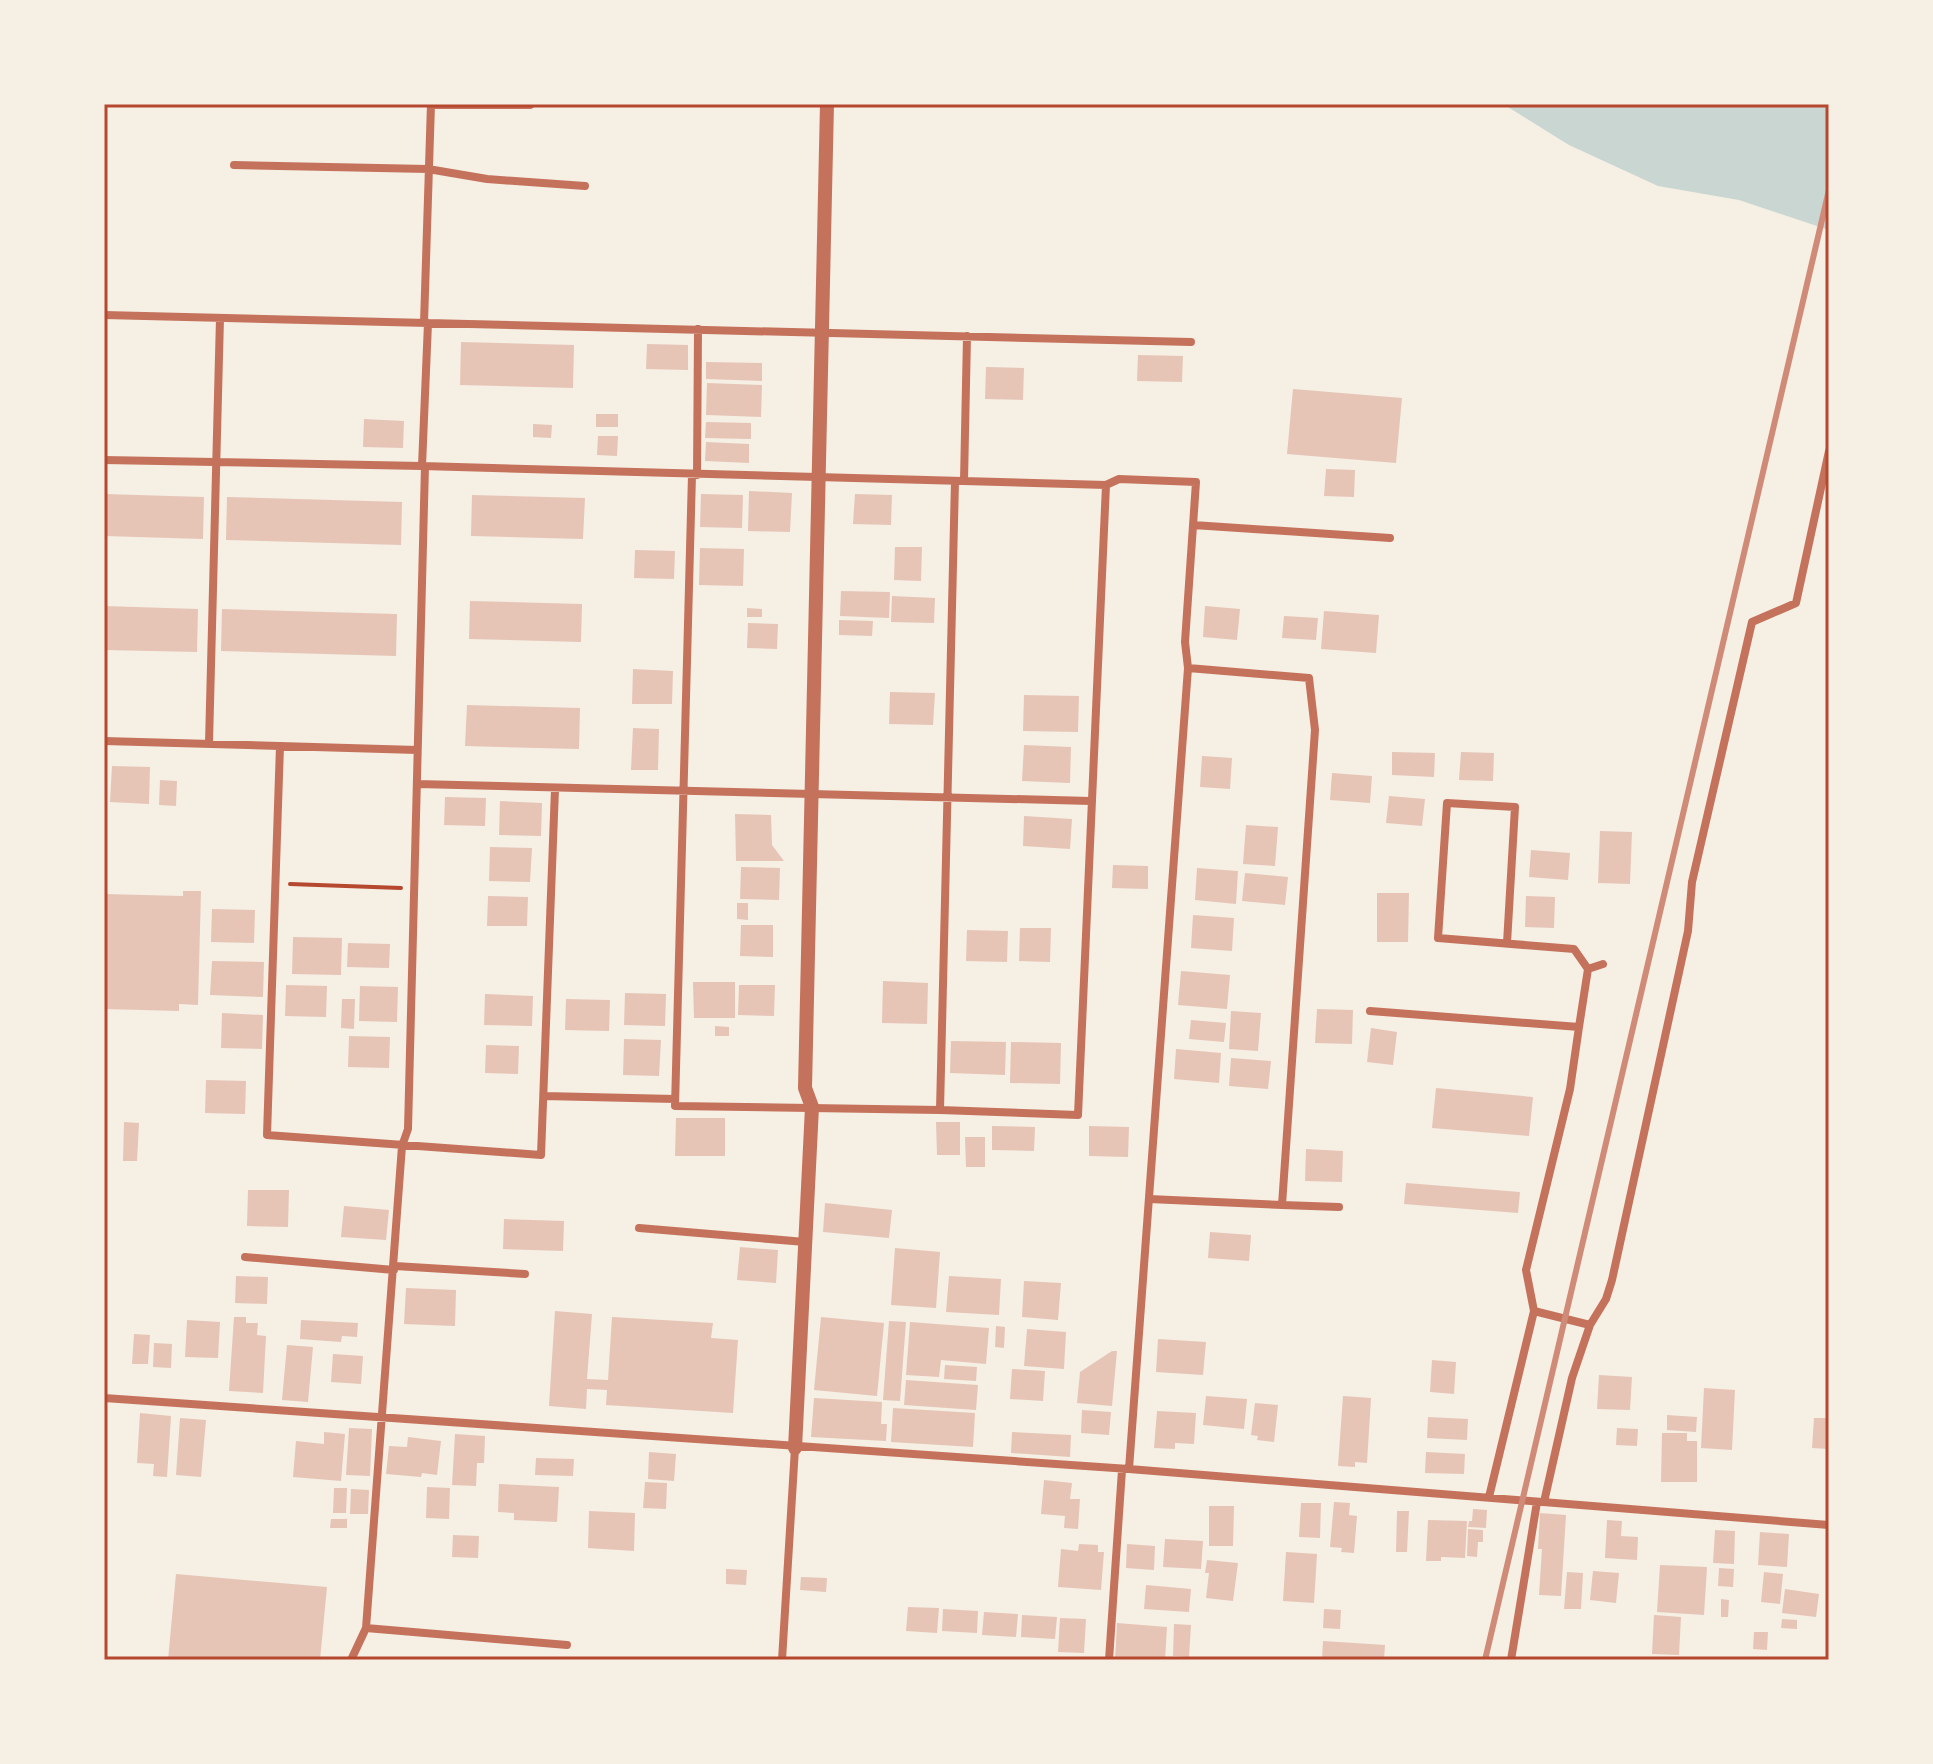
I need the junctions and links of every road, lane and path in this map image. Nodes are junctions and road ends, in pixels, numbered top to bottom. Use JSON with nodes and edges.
{"nodes":[{"id":1,"x":431,"y":104,"type":"edge"},
{"id":2,"x":827,"y":104,"type":"edge"},
{"id":3,"x":530,"y":105,"type":"edge"},
{"id":4,"x":234,"y":165,"type":"dead end"},
{"id":5,"x":428,"y":169,"type":"junction"},
{"id":6,"x":585,"y":186,"type":"dead end"},
{"id":7,"x":104,"y":315,"type":"edge"},
{"id":8,"x":220,"y":318,"type":"junction"},
{"id":9,"x":426,"y":323,"type":"junction"},
{"id":10,"x":698,"y":329,"type":"junction"},
{"id":11,"x":822,"y":332,"type":"junction"},
{"id":12,"x":967,"y":336,"type":"junction"},
{"id":13,"x":1191,"y":342,"type":"dead end"},
{"id":14,"x":1829,"y":451,"type":"edge"},
{"id":15,"x":104,"y":460,"type":"edge"},
{"id":16,"x":216,"y":463,"type":"junction"},
{"id":17,"x":424,"y":466,"type":"junction"},
{"id":18,"x":694,"y":475,"type":"junction"},
{"id":19,"x":818,"y":478,"type":"junction"},
{"id":20,"x":959,"y":481,"type":"junction"},
{"id":21,"x":1106,"y":485,"type":"junction"},
{"id":22,"x":1193,"y":525,"type":"junction"},
{"id":23,"x":1390,"y":538,"type":"dead end"},
{"id":24,"x":1188,"y":668,"type":"junction"},
{"id":25,"x":104,"y":741,"type":"edge"},
{"id":26,"x":209,"y":743,"type":"junction"},
{"id":27,"x":280,"y":746,"type":"junction"},
{"id":28,"x":417,"y":750,"type":"junction"},
{"id":29,"x":417,"y":784,"type":"junction"},
{"id":30,"x":555,"y":789,"type":"junction"},
{"id":31,"x":684,"y":791,"type":"junction"},
{"id":32,"x":811,"y":794,"type":"junction"},
{"id":33,"x":948,"y":798,"type":"junction"},
{"id":34,"x":1091,"y":801,"type":"junction"},
{"id":35,"x":276,"y":884,"type":"junction"},
{"id":36,"x":414,"y":888,"type":"junction"},
{"id":37,"x":1507,"y":943,"type":"junction"},
{"id":38,"x":1603,"y":964,"type":"dead end"},
{"id":39,"x":1588,"y":969,"type":"junction"},
{"id":40,"x":1370,"y":1011,"type":"dead end"},
{"id":41,"x":1579,"y":1027,"type":"junction"},
{"id":42,"x":544,"y":1096,"type":"junction"},
{"id":43,"x":675,"y":1099,"type":"junction"},
{"id":44,"x":812,"y":1107,"type":"junction"},
{"id":45,"x":940,"y":1110,"type":"junction"},
{"id":46,"x":402,"y":1146,"type":"junction"},
{"id":47,"x":1149,"y":1199,"type":"junction"},
{"id":48,"x":1282,"y":1205,"type":"junction"},
{"id":49,"x":1339,"y":1207,"type":"dead end"},
{"id":50,"x":639,"y":1228,"type":"dead end"},
{"id":51,"x":805,"y":1242,"type":"junction"},
{"id":52,"x":245,"y":1257,"type":"dead end"},
{"id":53,"x":394,"y":1268,"type":"junction"},
{"id":54,"x":525,"y":1274,"type":"dead end"},
{"id":55,"x":1534,"y":1311,"type":"junction"},
{"id":56,"x":1590,"y":1325,"type":"junction"},
{"id":57,"x":104,"y":1398,"type":"edge"},
{"id":58,"x":381,"y":1419,"type":"junction"},
{"id":59,"x":795,"y":1448,"type":"junction"},
{"id":60,"x":1126,"y":1470,"type":"junction"},
{"id":61,"x":1489,"y":1497,"type":"junction"},
{"id":62,"x":1540,"y":1502,"type":"junction"},
{"id":63,"x":1829,"y":1525,"type":"edge"},
{"id":64,"x":366,"y":1628,"type":"junction"},
{"id":65,"x":567,"y":1645,"type":"dead end"},
{"id":66,"x":351,"y":1660,"type":"edge"},
{"id":67,"x":782,"y":1660,"type":"edge"},
{"id":68,"x":1109,"y":1660,"type":"edge"},
{"id":69,"x":1511,"y":1660,"type":"edge"}],
"edges":[{"from":1,"to":3,"type":"street"},
{"from":1,"to":5,"type":"street"},
{"from":2,"to":11,"type":"street"},
{"from":4,"to":5,"type":"street"},
{"from":5,"to":6,"type":"street"},
{"from":5,"to":9,"type":"street"},
{"from":7,"to":8,"type":"street"},
{"from":8,"to":9,"type":"street"},
{"from":8,"to":16,"type":"street"},
{"from":9,"to":10,"type":"street"},
{"from":9,"to":17,"type":"street"},
{"from":10,"to":11,"type":"street"},
{"from":10,"to":18,"type":"street"},
{"from":11,"to":12,"type":"street"},
{"from":11,"to":19,"type":"street"},
{"from":12,"to":13,"type":"street"},
{"from":12,"to":20,"type":"street"},
{"from":14,"to":56,"type":"street"},
{"from":15,"to":16,"type":"street"},
{"from":16,"to":17,"type":"street"},
{"from":16,"to":26,"type":"street"},
{"from":17,"to":18,"type":"street"},
{"from":17,"to":28,"type":"street"},
{"from":18,"to":19,"type":"street"},
{"from":18,"to":31,"type":"street"},
{"from":19,"to":20,"type":"street"},
{"from":19,"to":32,"type":"street"},
{"from":20,"to":21,"type":"street"},
{"from":20,"to":33,"type":"street"},
{"from":21,"to":22,"type":"street"},
{"from":21,"to":34,"type":"street"},
{"from":22,"to":23,"type":"street"},
{"from":22,"to":24,"type":"street"},
{"from":24,"to":47,"type":"street"},
{"from":24,"to":48,"type":"street"},
{"from":25,"to":26,"type":"street"},
{"from":26,"to":27,"type":"street"},
{"from":27,"to":28,"type":"street"},
{"from":27,"to":35,"type":"street"},
{"from":28,"to":29,"type":"street"},
{"from":29,"to":30,"type":"street"},
{"from":29,"to":36,"type":"street"},
{"from":30,"to":31,"type":"street"},
{"from":30,"to":42,"type":"street"},
{"from":31,"to":32,"type":"street"},
{"from":31,"to":43,"type":"street"},
{"from":32,"to":33,"type":"street"},
{"from":32,"to":44,"type":"street"},
{"from":33,"to":34,"type":"street"},
{"from":33,"to":45,"type":"street"},
{"from":34,"to":45,"type":"street"},
{"from":35,"to":36,"type":"path"},
{"from":35,"to":46,"type":"street"},
{"from":36,"to":46,"type":"street"},
{"from":37,"to":37,"type":"street"},
{"from":37,"to":39,"type":"street"},
{"from":38,"to":39,"type":"street"},
{"from":39,"to":41,"type":"street"},
{"from":40,"to":41,"type":"street"},
{"from":41,"to":55,"type":"street"},
{"from":42,"to":43,"type":"street"},
{"from":42,"to":46,"type":"street"},
{"from":43,"to":44,"type":"street"},
{"from":44,"to":45,"type":"street"},
{"from":44,"to":51,"type":"street"},
{"from":46,"to":53,"type":"street"},
{"from":47,"to":48,"type":"street"},
{"from":47,"to":60,"type":"street"},
{"from":48,"to":49,"type":"street"},
{"from":50,"to":51,"type":"street"},
{"from":51,"to":59,"type":"street"},
{"from":52,"to":53,"type":"street"},
{"from":53,"to":54,"type":"street"},
{"from":53,"to":58,"type":"street"},
{"from":55,"to":56,"type":"street"},
{"from":55,"to":61,"type":"street"},
{"from":56,"to":62,"type":"street"},
{"from":57,"to":58,"type":"street"},
{"from":58,"to":59,"type":"street"},
{"from":58,"to":64,"type":"street"},
{"from":59,"to":60,"type":"street"},
{"from":59,"to":67,"type":"street"},
{"from":60,"to":61,"type":"street"},
{"from":60,"to":68,"type":"street"},
{"from":61,"to":62,"type":"street"},
{"from":62,"to":63,"type":"street"},
{"from":62,"to":69,"type":"street"},
{"from":64,"to":65,"type":"street"},
{"from":64,"to":66,"type":"street"}]}
